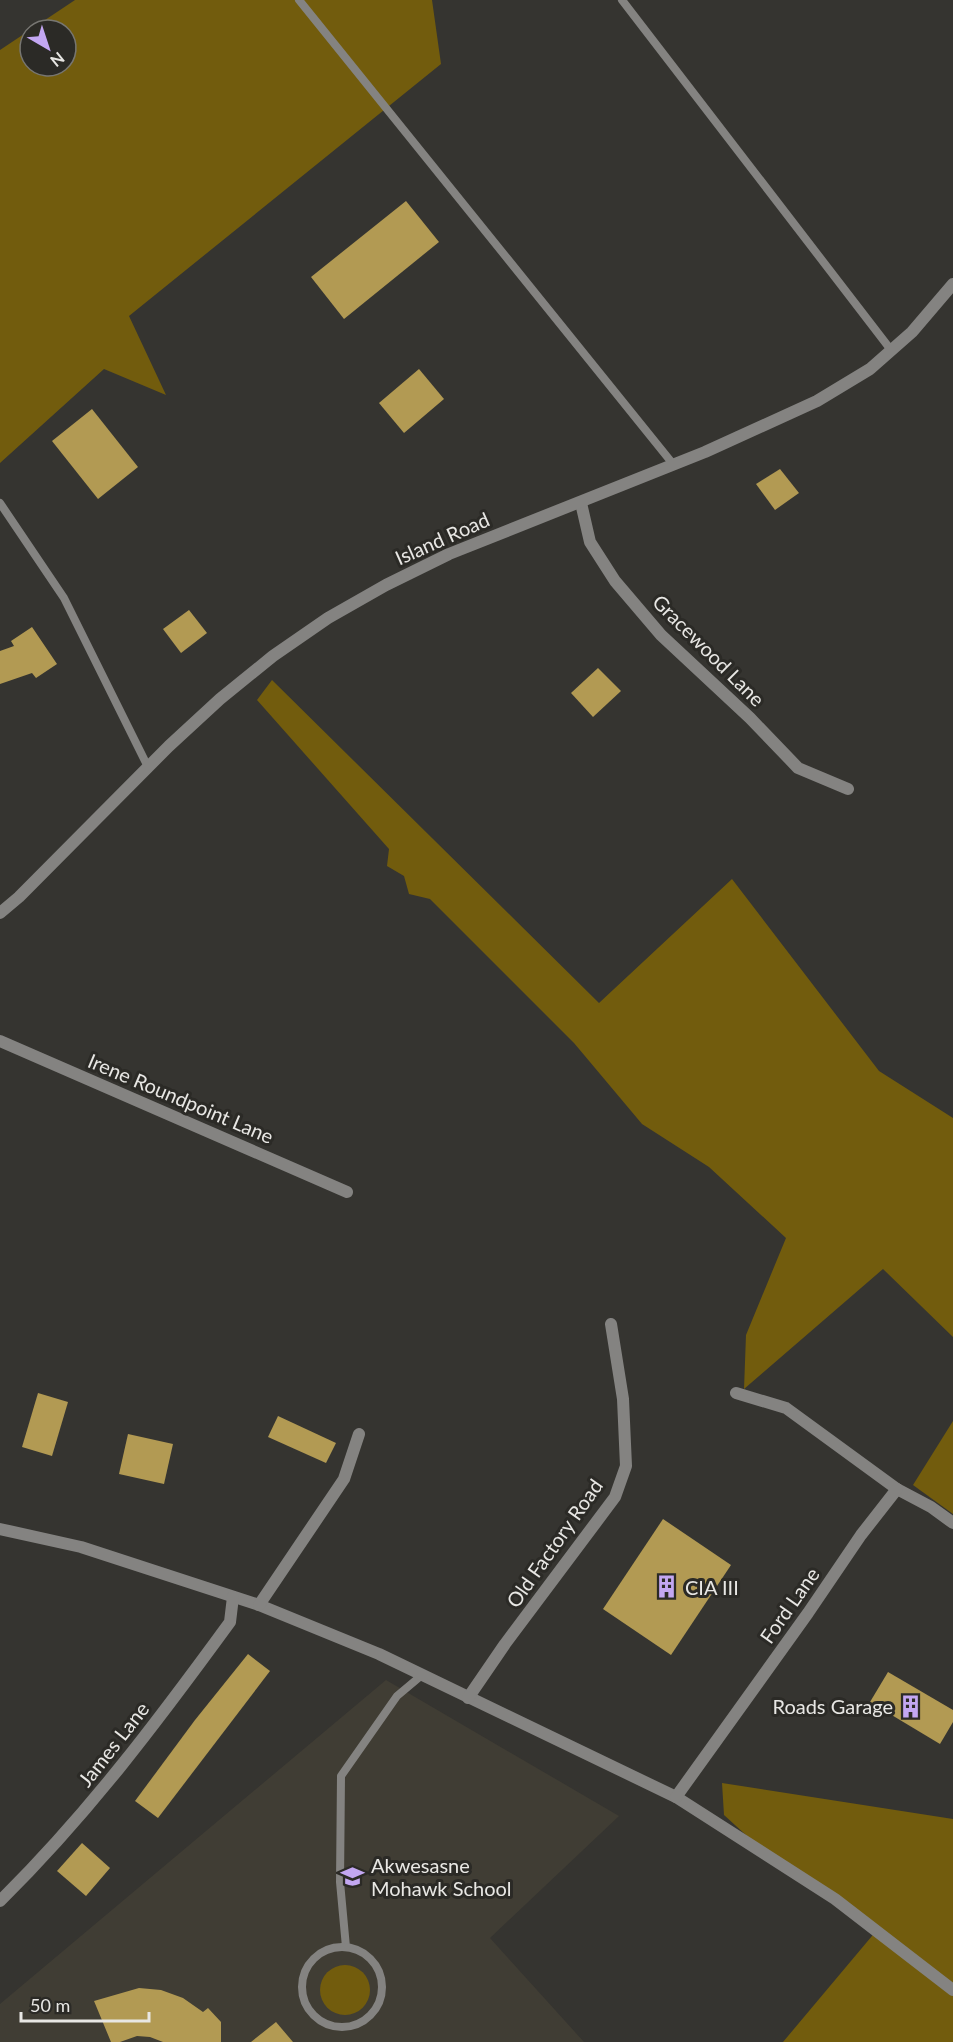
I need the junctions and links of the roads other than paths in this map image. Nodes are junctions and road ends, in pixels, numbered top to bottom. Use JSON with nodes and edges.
{"nodes":[{"id":1,"x":299,"y":0,"type":"edge"},
{"id":2,"x":622,"y":0,"type":"edge"},
{"id":3,"x":953,"y":284,"type":"edge"},
{"id":4,"x":891,"y":350,"type":"junction"},
{"id":5,"x":674,"y":464,"type":"junction"},
{"id":6,"x":0,"y":503,"type":"edge"},
{"id":7,"x":582,"y":503,"type":"junction"},
{"id":8,"x":148,"y":767,"type":"junction"},
{"id":9,"x":848,"y":789,"type":"dead end"},
{"id":10,"x":0,"y":913,"type":"edge"},
{"id":11,"x":0,"y":1041,"type":"edge"},
{"id":12,"x":347,"y":1192,"type":"dead end"},
{"id":13,"x":611,"y":1324,"type":"dead end"},
{"id":14,"x":736,"y":1393,"type":"dead end"},
{"id":15,"x":359,"y":1434,"type":"dead end"},
{"id":16,"x":897,"y":1489,"type":"junction"},
{"id":17,"x":953,"y":1523,"type":"edge"},
{"id":18,"x":0,"y":1529,"type":"edge"},
{"id":19,"x":233,"y":1597,"type":"junction"},
{"id":20,"x":259,"y":1605,"type":"junction"},
{"id":21,"x":422,"y":1675,"type":"junction"},
{"id":22,"x":468,"y":1698,"type":"junction"},
{"id":23,"x":676,"y":1797,"type":"junction"},
{"id":24,"x":0,"y":1901,"type":"edge"},
{"id":25,"x":346,"y":1947,"type":"junction"},
{"id":26,"x":953,"y":1990,"type":"edge"}],
"edges":[{"from":1,"to":5,"type":"lane"},
{"from":2,"to":4,"type":"lane"},
{"from":3,"to":4,"type":"street","name":"Island Road"},
{"from":4,"to":5,"type":"street","name":"Island Road"},
{"from":5,"to":7,"type":"street","name":"Island Road"},
{"from":6,"to":8,"type":"lane"},
{"from":7,"to":8,"type":"street","name":"Island Road"},
{"from":7,"to":9,"type":"street","name":"Gracewood Lane"},
{"from":8,"to":10,"type":"street","name":"Island Road"},
{"from":11,"to":12,"type":"street","name":"Irene Roundpoint Lane"},
{"from":13,"to":22,"type":"street","name":"Old Factory Road"},
{"from":14,"to":16,"type":"street"},
{"from":15,"to":20,"type":"street"},
{"from":16,"to":17,"type":"street"},
{"from":16,"to":23,"type":"street","name":"Ford Lane"},
{"from":18,"to":19,"type":"street"},
{"from":19,"to":20,"type":"street"},
{"from":19,"to":24,"type":"street","name":"James Lane"},
{"from":20,"to":21,"type":"street"},
{"from":21,"to":22,"type":"street"},
{"from":21,"to":25,"type":"lane"},
{"from":22,"to":23,"type":"street"},
{"from":23,"to":26,"type":"street"},
{"from":25,"to":25,"type":"lane"}]}
